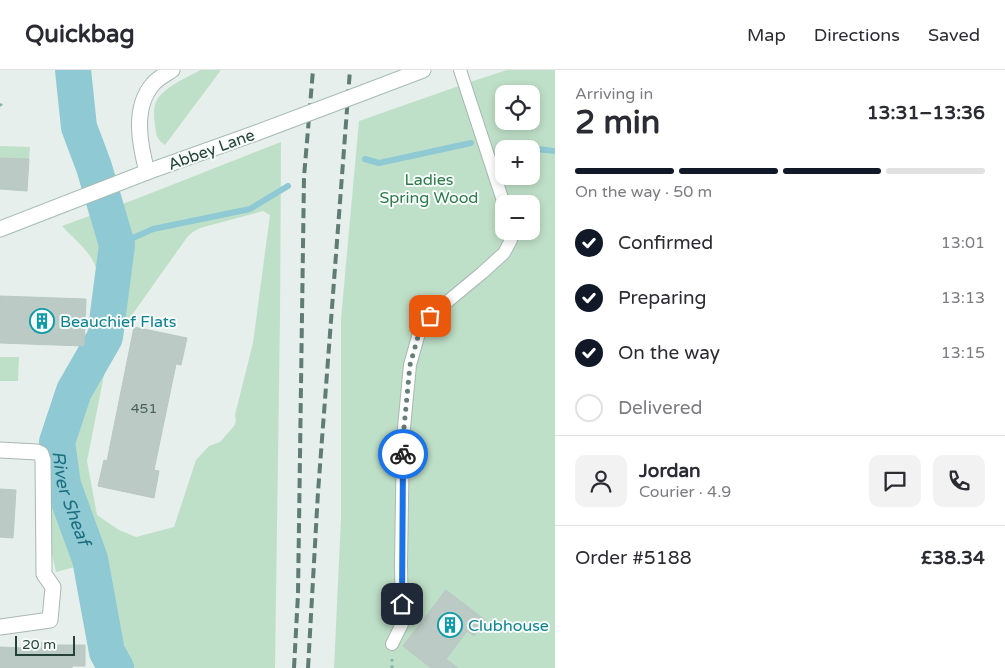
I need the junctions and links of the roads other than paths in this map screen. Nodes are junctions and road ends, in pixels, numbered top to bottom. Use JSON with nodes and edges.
{"nodes":[{"id":1,"x":172,"y":70,"type":"edge"},
{"id":2,"x":423,"y":70,"type":"edge"},
{"id":3,"x":460,"y":70,"type":"edge"},
{"id":4,"x":148,"y":172,"type":"junction"},
{"id":5,"x":501,"y":195,"type":"edge"},
{"id":6,"x":0,"y":228,"type":"edge"},
{"id":7,"x":511,"y":240,"type":"edge"},
{"id":8,"x":0,"y":450,"type":"edge"},
{"id":9,"x":0,"y":627,"type":"edge"},
{"id":10,"x":392,"y":644,"type":"dead end"}],
"edges":[{"from":1,"to":4,"type":"main road"},
{"from":2,"to":4,"type":"main road","name":"Abbey Lane","bridge":true},
{"from":3,"to":5,"type":"lane"},
{"from":4,"to":6,"type":"main road","name":"Abbey Lane"},
{"from":7,"to":10,"type":"lane"},
{"from":8,"to":9,"type":"main road"}]}
